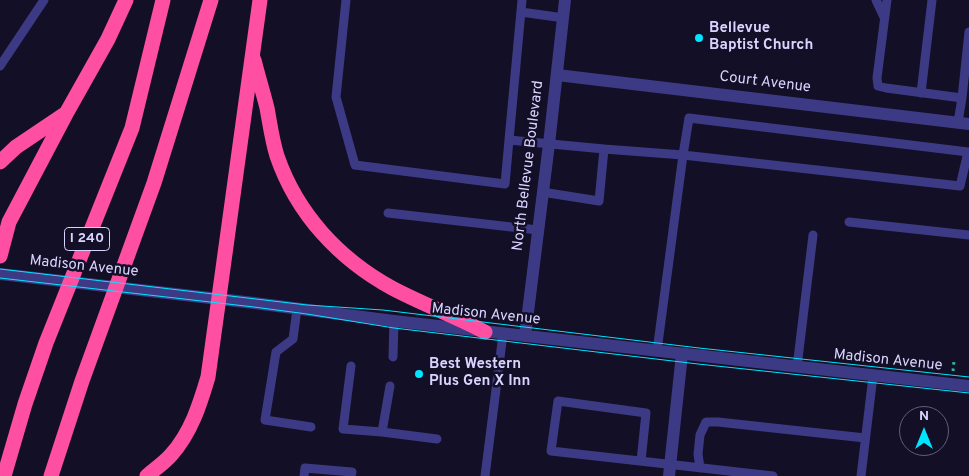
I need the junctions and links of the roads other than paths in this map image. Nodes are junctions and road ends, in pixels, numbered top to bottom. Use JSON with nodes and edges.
{"nodes":[{"id":1,"x":44,"y":0,"type":"edge"},
{"id":2,"x":126,"y":0,"type":"edge"},
{"id":3,"x":163,"y":0,"type":"edge"},
{"id":4,"x":211,"y":0,"type":"edge"},
{"id":5,"x":260,"y":0,"type":"edge"},
{"id":6,"x":346,"y":0,"type":"edge"},
{"id":7,"x":522,"y":0,"type":"edge"},
{"id":8,"x":566,"y":0,"type":"edge"},
{"id":9,"x":876,"y":0,"type":"edge"},
{"id":10,"x":887,"y":0,"type":"edge"},
{"id":11,"x":932,"y":0,"type":"edge"},
{"id":12,"x":521,"y":12,"type":"junction"},
{"id":13,"x":884,"y":17,"type":"junction"},
{"id":14,"x":564,"y":18,"type":"junction"},
{"id":15,"x":969,"y":32,"type":"edge"},
{"id":16,"x":252,"y":54,"type":"junction"},
{"id":17,"x":0,"y":66,"type":"edge"},
{"id":18,"x":557,"y":75,"type":"junction"},
{"id":19,"x":921,"y":93,"type":"junction"},
{"id":20,"x":962,"y":98,"type":"junction"},
{"id":21,"x":67,"y":112,"type":"junction"},
{"id":22,"x":964,"y":123,"type":"edge"},
{"id":23,"x":509,"y":140,"type":"junction"},
{"id":24,"x":549,"y":144,"type":"junction"},
{"id":25,"x":604,"y":150,"type":"junction"},
{"id":26,"x":683,"y":155,"type":"junction"},
{"id":27,"x":0,"y":162,"type":"edge"},
{"id":28,"x":966,"y":177,"type":"edge"},
{"id":29,"x":542,"y":192,"type":"junction"},
{"id":30,"x":388,"y":213,"type":"dead end"},
{"id":31,"x":849,"y":222,"type":"dead end"},
{"id":32,"x":538,"y":230,"type":"junction"},
{"id":33,"x":813,"y":235,"type":"dead end"},
{"id":34,"x":969,"y":235,"type":"edge"},
{"id":35,"x":0,"y":256,"type":"edge"},
{"id":36,"x":0,"y":274,"type":"edge"},
{"id":37,"x":297,"y":309,"type":"junction"},
{"id":38,"x":394,"y":321,"type":"junction"},
{"id":39,"x":485,"y":332,"type":"junction"},
{"id":40,"x":503,"y":334,"type":"junction"},
{"id":41,"x":525,"y":336,"type":"junction"},
{"id":42,"x":657,"y":350,"type":"junction"},
{"id":43,"x":682,"y":354,"type":"junction"},
{"id":44,"x":393,"y":356,"type":"dead end"},
{"id":45,"x":351,"y":366,"type":"dead end"},
{"id":46,"x":797,"y":368,"type":"junction"},
{"id":47,"x":873,"y":376,"type":"junction"},
{"id":48,"x":390,"y":386,"type":"dead end"},
{"id":49,"x":969,"y":386,"type":"edge"},
{"id":50,"x":311,"y":427,"type":"dead end"},
{"id":51,"x":382,"y":432,"type":"junction"},
{"id":52,"x":865,"y":438,"type":"junction"},
{"id":53,"x":437,"y":439,"type":"dead end"},
{"id":54,"x":641,"y":461,"type":"junction"},
{"id":55,"x":700,"y":468,"type":"junction"},
{"id":56,"x":669,"y":470,"type":"edge"},
{"id":57,"x":4,"y":476,"type":"edge"},
{"id":58,"x":51,"y":476,"type":"edge"},
{"id":59,"x":147,"y":476,"type":"edge"},
{"id":60,"x":304,"y":476,"type":"edge"},
{"id":61,"x":351,"y":476,"type":"edge"},
{"id":62,"x":485,"y":476,"type":"edge"},
{"id":63,"x":773,"y":476,"type":"edge"},
{"id":64,"x":861,"y":476,"type":"edge"}],
"edges":[{"from":1,"to":17,"type":"lane"},
{"from":2,"to":21,"type":"highway"},
{"from":3,"to":57,"type":"highway","number":"I 240"},
{"from":4,"to":58,"type":"highway","number":"I 240"},
{"from":5,"to":16,"type":"highway"},
{"from":6,"to":23,"type":"lane"},
{"from":7,"to":12,"type":"lane"},
{"from":8,"to":14,"type":"street","name":"North Bellevue Boulevard"},
{"from":9,"to":13,"type":"lane"},
{"from":10,"to":13,"type":"lane"},
{"from":11,"to":19,"type":"lane"},
{"from":12,"to":14,"type":"lane"},
{"from":12,"to":23,"type":"lane"},
{"from":13,"to":19,"type":"lane"},
{"from":14,"to":18,"type":"street","name":"North Bellevue Boulevard"},
{"from":15,"to":20,"type":"lane"},
{"from":16,"to":39,"type":"highway"},
{"from":16,"to":59,"type":"highway"},
{"from":18,"to":22,"type":"street","name":"Court Avenue"},
{"from":18,"to":24,"type":"street","name":"North Bellevue Boulevard"},
{"from":19,"to":20,"type":"lane"},
{"from":20,"to":22,"type":"lane"},
{"from":21,"to":27,"type":"highway"},
{"from":21,"to":35,"type":"highway"},
{"from":23,"to":24,"type":"lane"},
{"from":24,"to":25,"type":"lane"},
{"from":24,"to":29,"type":"street","name":"North Bellevue Boulevard"},
{"from":25,"to":26,"type":"lane"},
{"from":25,"to":29,"type":"lane"},
{"from":26,"to":28,"type":"lane"},
{"from":26,"to":28,"type":"lane"},
{"from":26,"to":42,"type":"lane"},
{"from":29,"to":32,"type":"street","name":"North Bellevue Boulevard"},
{"from":30,"to":32,"type":"lane"},
{"from":31,"to":34,"type":"lane"},
{"from":32,"to":41,"type":"street","name":"North Bellevue Boulevard"},
{"from":33,"to":46,"type":"lane"},
{"from":36,"to":37,"type":"street","name":"Madison Avenue"},
{"from":37,"to":38,"type":"street","name":"Madison Avenue"},
{"from":37,"to":50,"type":"lane"},
{"from":38,"to":39,"type":"street","name":"Madison Avenue"},
{"from":38,"to":44,"type":"lane"},
{"from":39,"to":40,"type":"street","name":"Madison Avenue"},
{"from":40,"to":41,"type":"street","name":"Madison Avenue"},
{"from":40,"to":62,"type":"lane"},
{"from":41,"to":42,"type":"street","name":"Madison Avenue"},
{"from":42,"to":43,"type":"street","name":"Madison Avenue"},
{"from":43,"to":46,"type":"street","name":"Madison Avenue"},
{"from":43,"to":56,"type":"street"},
{"from":45,"to":51,"type":"lane"},
{"from":46,"to":47,"type":"street","name":"Madison Avenue"},
{"from":47,"to":49,"type":"street","name":"Madison Avenue"},
{"from":47,"to":52,"type":"lane"},
{"from":48,"to":51,"type":"lane"},
{"from":51,"to":53,"type":"lane"},
{"from":52,"to":55,"type":"lane"},
{"from":52,"to":64,"type":"lane"},
{"from":54,"to":54,"type":"lane"},
{"from":54,"to":56,"type":"lane"},
{"from":55,"to":56,"type":"lane"},
{"from":55,"to":63,"type":"lane"},
{"from":60,"to":61,"type":"lane"}]}
